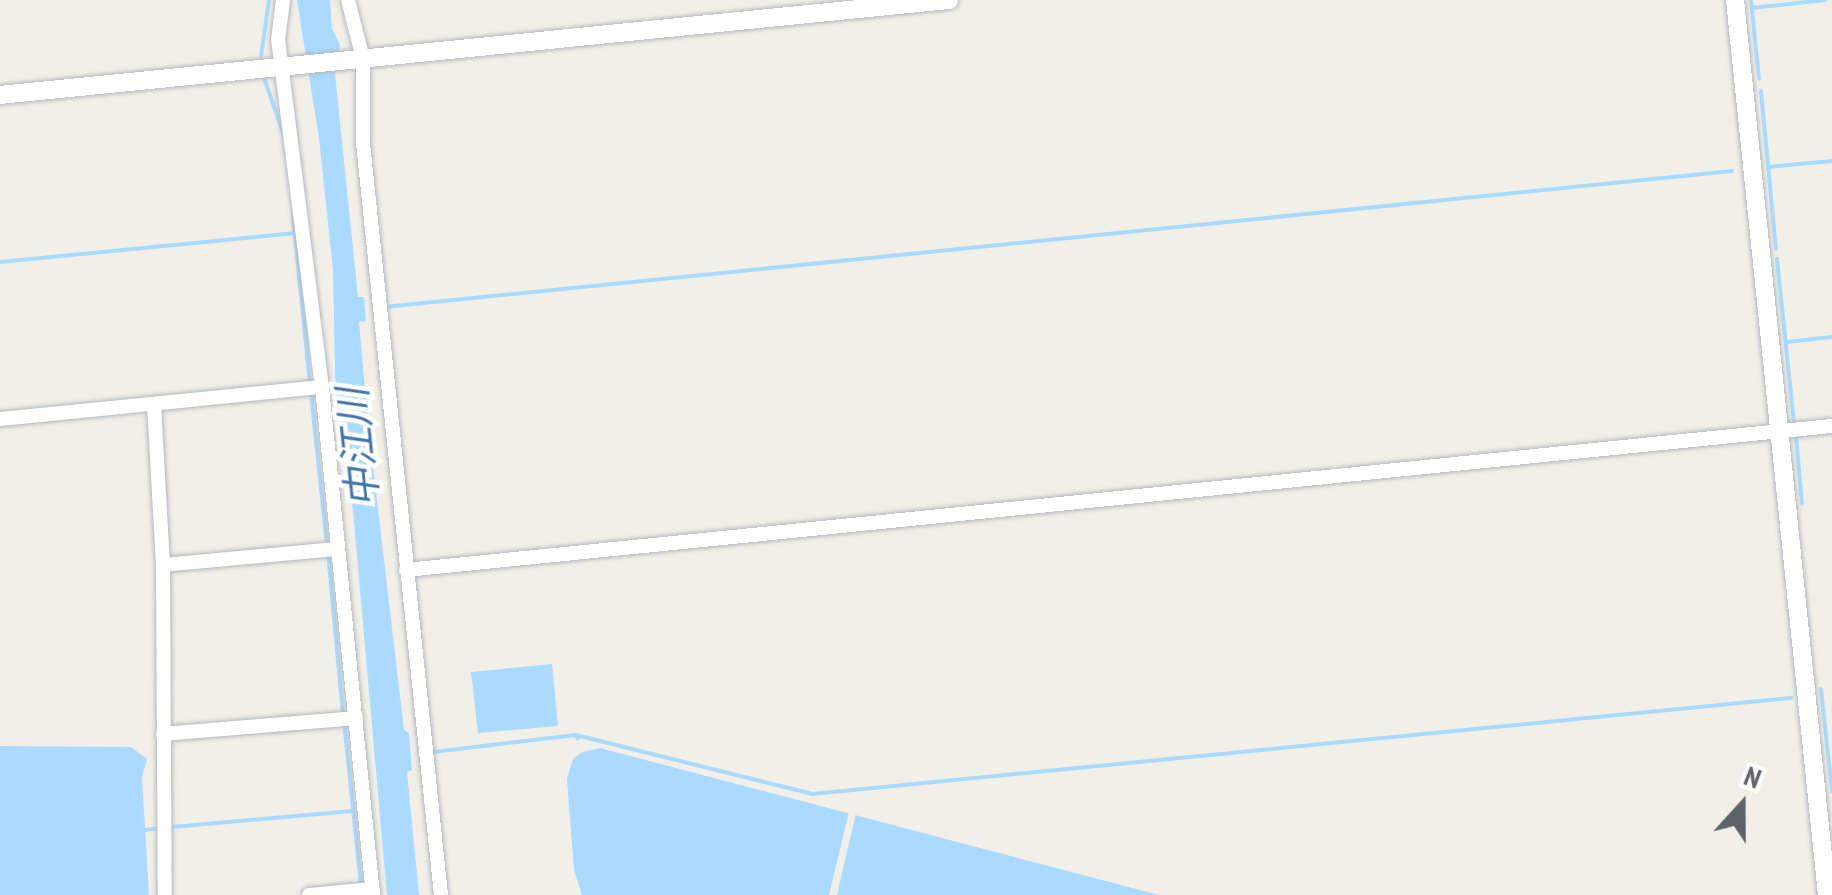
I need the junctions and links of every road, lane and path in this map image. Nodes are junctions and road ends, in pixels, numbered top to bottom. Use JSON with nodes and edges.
{"nodes":[{"id":1,"x":284,"y":0,"type":"edge"},
{"id":2,"x":348,"y":0,"type":"edge"},
{"id":3,"x":949,"y":0,"type":"edge"},
{"id":4,"x":1736,"y":0,"type":"edge"},
{"id":5,"x":357,"y":60,"type":"junction"},
{"id":6,"x":282,"y":68,"type":"junction"},
{"id":7,"x":0,"y":95,"type":"edge"},
{"id":8,"x":322,"y":387,"type":"junction"},
{"id":9,"x":154,"y":404,"type":"junction"},
{"id":10,"x":0,"y":419,"type":"edge"},
{"id":11,"x":1832,"y":426,"type":"edge"},
{"id":12,"x":1780,"y":432,"type":"junction"},
{"id":13,"x":337,"y":549,"type":"junction"},
{"id":14,"x":162,"y":566,"type":"junction"},
{"id":15,"x":406,"y":570,"type":"junction"},
{"id":16,"x":356,"y":718,"type":"junction"},
{"id":17,"x":164,"y":734,"type":"junction"},
{"id":18,"x":373,"y":892,"type":"edge"},
{"id":19,"x":165,"y":895,"type":"edge"},
{"id":20,"x":309,"y":895,"type":"edge"},
{"id":21,"x":440,"y":895,"type":"edge"},
{"id":22,"x":1827,"y":895,"type":"edge"}],
"edges":[{"from":1,"to":6,"type":"street"},
{"from":2,"to":5,"type":"street"},
{"from":3,"to":5,"type":"street"},
{"from":4,"to":12,"type":"street"},
{"from":5,"to":6,"type":"street"},
{"from":5,"to":15,"type":"street"},
{"from":6,"to":7,"type":"street"},
{"from":6,"to":8,"type":"street"},
{"from":8,"to":9,"type":"street"},
{"from":8,"to":13,"type":"street"},
{"from":9,"to":10,"type":"street"},
{"from":9,"to":14,"type":"street"},
{"from":11,"to":12,"type":"street"},
{"from":12,"to":15,"type":"street"},
{"from":12,"to":22,"type":"street"},
{"from":13,"to":14,"type":"street"},
{"from":13,"to":16,"type":"street"},
{"from":14,"to":17,"type":"street"},
{"from":15,"to":21,"type":"street"},
{"from":16,"to":17,"type":"street"},
{"from":16,"to":18,"type":"street"},
{"from":17,"to":19,"type":"street"},
{"from":18,"to":20,"type":"street"}]}
